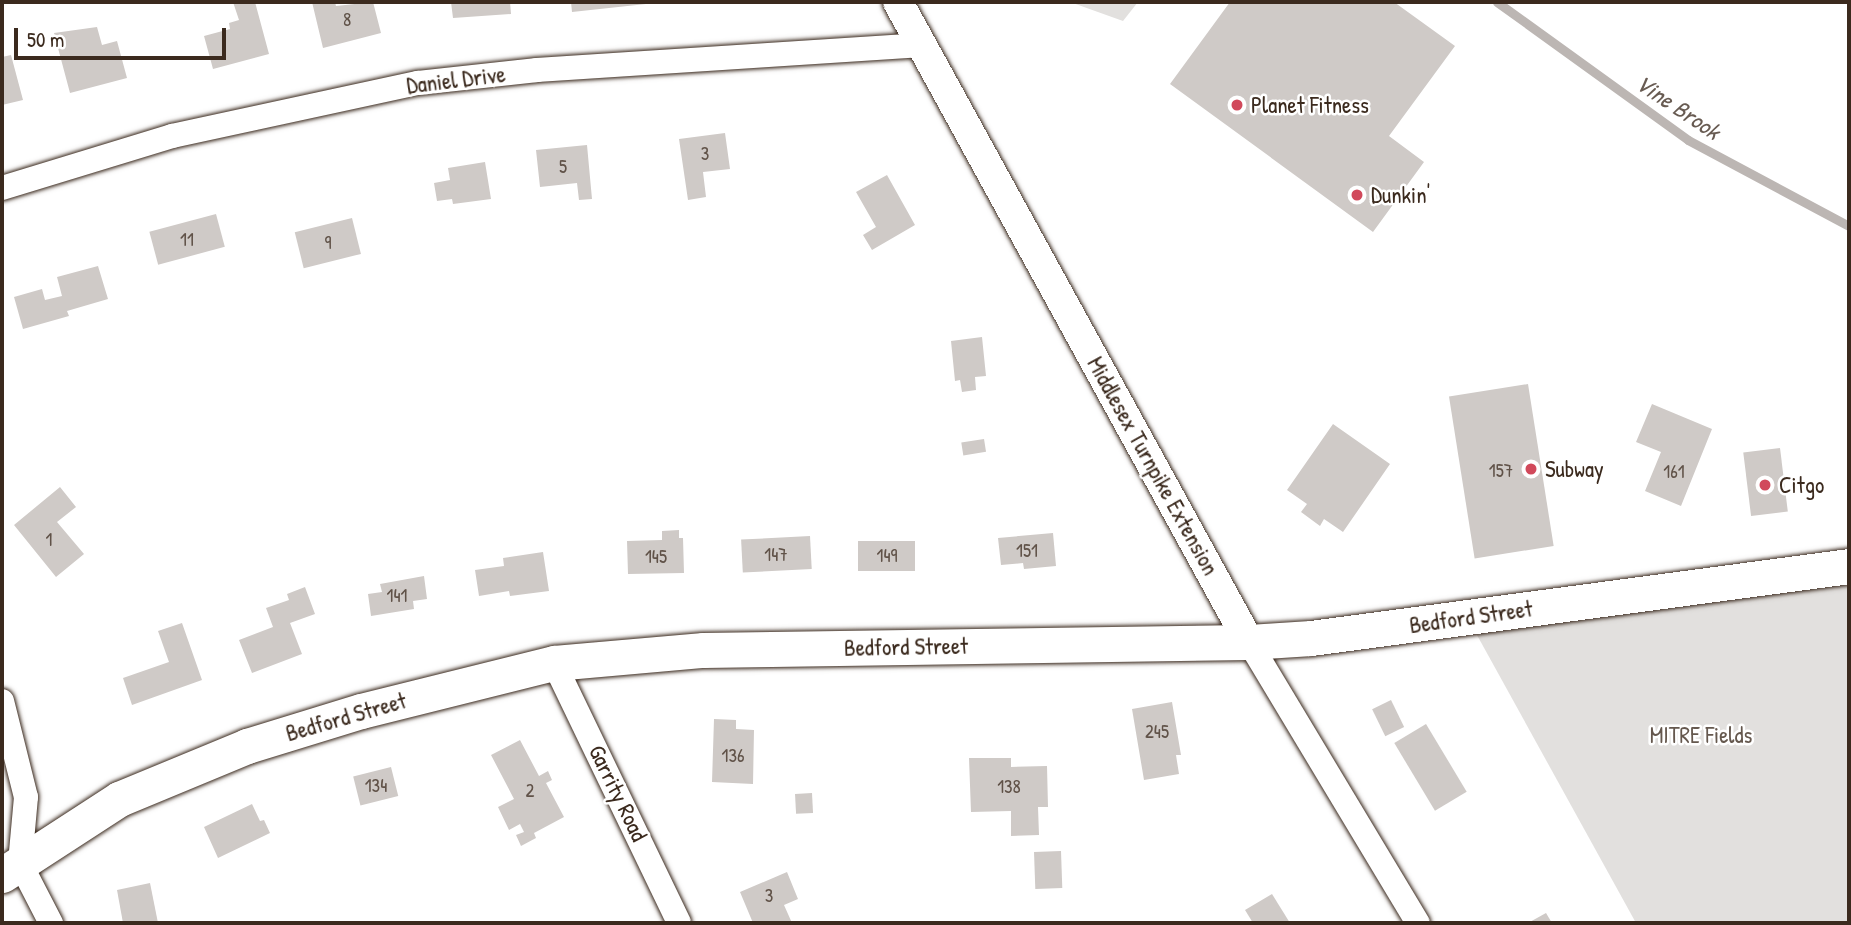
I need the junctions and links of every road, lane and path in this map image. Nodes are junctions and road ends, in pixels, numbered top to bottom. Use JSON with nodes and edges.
{"nodes":[{"id":1,"x":898,"y":2,"type":"edge"},
{"id":2,"x":922,"y":45,"type":"junction"},
{"id":3,"x":2,"y":188,"type":"edge"},
{"id":4,"x":1849,"y":566,"type":"edge"},
{"id":5,"x":1249,"y":642,"type":"junction"},
{"id":6,"x":554,"y":663,"type":"junction"},
{"id":7,"x":2,"y":701,"type":"edge"},
{"id":8,"x":11,"y":869,"type":"edge"},
{"id":9,"x":51,"y":923,"type":"edge"},
{"id":10,"x":679,"y":923,"type":"edge"},
{"id":11,"x":1418,"y":923,"type":"edge"}],
"edges":[{"from":1,"to":2,"type":"street","name":"Middlesex Turnpike Extension"},
{"from":2,"to":3,"type":"street","name":"Daniel Drive"},
{"from":2,"to":5,"type":"street","name":"Middlesex Turnpike Extension"},
{"from":4,"to":5,"type":"main road","name":"Bedford Street"},
{"from":5,"to":6,"type":"main road","name":"Bedford Street"},
{"from":5,"to":11,"type":"street","name":"Middlesex Turnpike Extension"},
{"from":6,"to":8,"type":"main road","name":"Bedford Street"},
{"from":6,"to":10,"type":"street","name":"Garrity Road"},
{"from":7,"to":8,"type":"street"},
{"from":8,"to":9,"type":"street"}]}
